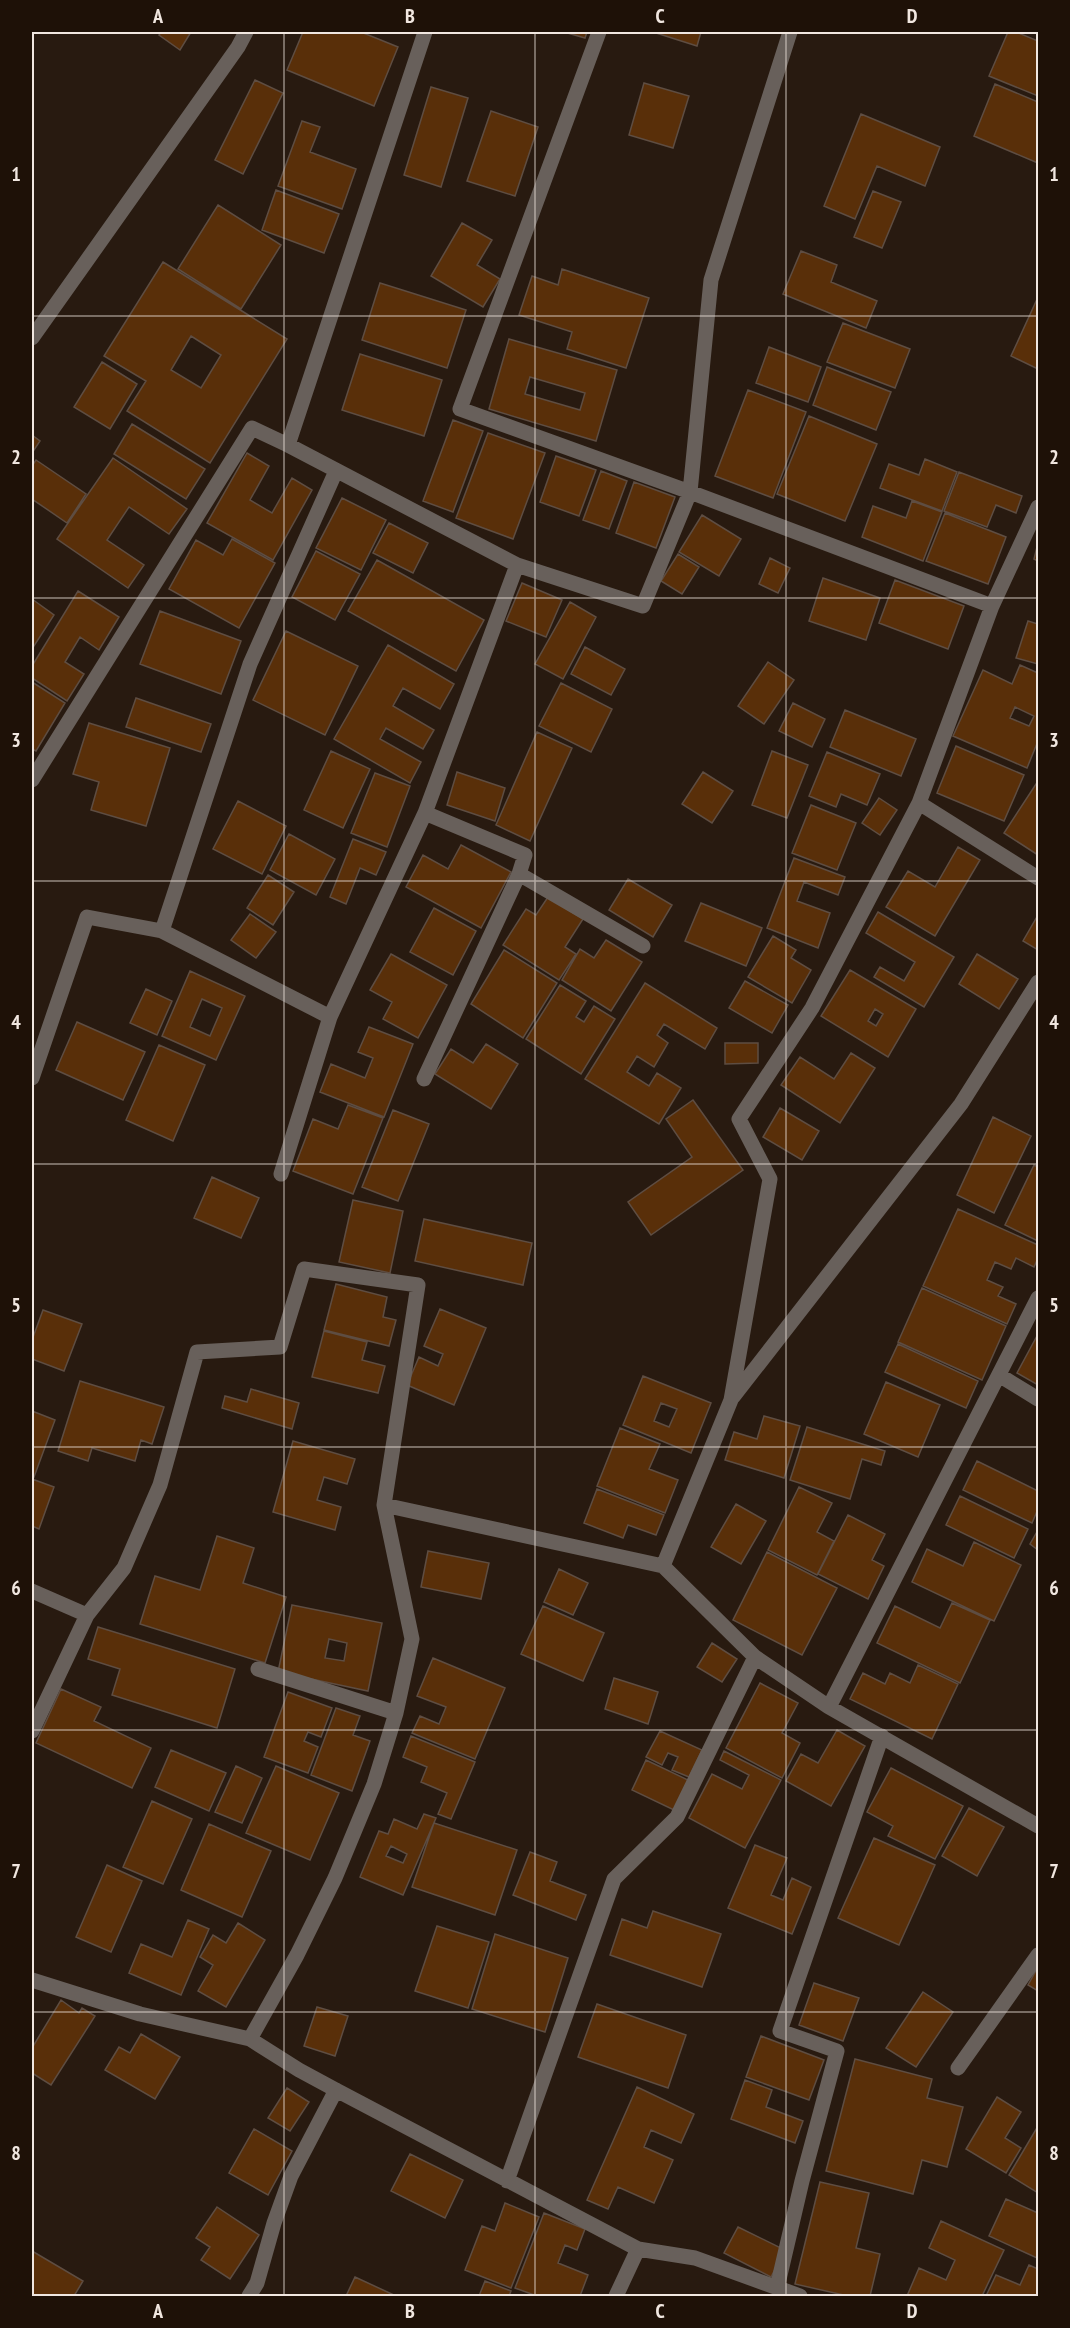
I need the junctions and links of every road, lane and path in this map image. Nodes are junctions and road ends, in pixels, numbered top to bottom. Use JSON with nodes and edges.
{"nodes":[{"id":1,"x":246,"y":32,"type":"edge"},
{"id":2,"x":425,"y":32,"type":"edge"},
{"id":3,"x":599,"y":32,"type":"edge"},
{"id":4,"x":790,"y":32,"type":"edge"},
{"id":5,"x":32,"y":338,"type":"edge"},
{"id":6,"x":288,"y":446,"type":"junction"},
{"id":7,"x":336,"y":471,"type":"junction"},
{"id":8,"x":690,"y":492,"type":"junction"},
{"id":9,"x":1038,"y":507,"type":"edge"},
{"id":10,"x":517,"y":566,"type":"junction"},
{"id":11,"x":992,"y":606,"type":"junction"},
{"id":12,"x":32,"y":780,"type":"edge"},
{"id":13,"x":919,"y":803,"type":"junction"},
{"id":14,"x":425,"y":813,"type":"junction"},
{"id":15,"x":519,"y":874,"type":"junction"},
{"id":16,"x":1038,"y":878,"type":"edge"},
{"id":17,"x":162,"y":931,"type":"junction"},
{"id":18,"x":643,"y":946,"type":"dead end"},
{"id":19,"x":1038,"y":982,"type":"edge"},
{"id":20,"x":330,"y":1017,"type":"junction"},
{"id":21,"x":32,"y":1078,"type":"edge"},
{"id":22,"x":424,"y":1079,"type":"dead end"},
{"id":23,"x":281,"y":1174,"type":"dead end"},
{"id":24,"x":1038,"y":1298,"type":"edge"},
{"id":25,"x":999,"y":1375,"type":"junction"},
{"id":26,"x":1038,"y":1399,"type":"edge"},
{"id":27,"x":731,"y":1400,"type":"junction"},
{"id":28,"x":384,"y":1505,"type":"junction"},
{"id":29,"x":663,"y":1566,"type":"junction"},
{"id":30,"x":32,"y":1591,"type":"edge"},
{"id":31,"x":87,"y":1615,"type":"junction"},
{"id":32,"x":755,"y":1657,"type":"junction"},
{"id":33,"x":258,"y":1669,"type":"dead end"},
{"id":34,"x":829,"y":1707,"type":"junction"},
{"id":35,"x":396,"y":1713,"type":"junction"},
{"id":36,"x":32,"y":1731,"type":"edge"},
{"id":37,"x":882,"y":1736,"type":"junction"},
{"id":38,"x":1038,"y":1826,"type":"edge"},
{"id":39,"x":1038,"y":1955,"type":"edge"},
{"id":40,"x":32,"y":1980,"type":"edge"},
{"id":41,"x":250,"y":2039,"type":"junction"},
{"id":42,"x":958,"y":2068,"type":"dead end"},
{"id":43,"x":336,"y":2090,"type":"junction"},
{"id":44,"x":507,"y":2181,"type":"junction"},
{"id":45,"x":638,"y":2249,"type":"junction"},
{"id":46,"x":777,"y":2288,"type":"junction"},
{"id":47,"x":249,"y":2296,"type":"edge"},
{"id":48,"x":616,"y":2296,"type":"edge"},
{"id":49,"x":800,"y":2296,"type":"edge"}],
"edges":[{"from":1,"to":5,"type":"street"},
{"from":2,"to":6,"type":"street"},
{"from":3,"to":8,"type":"street"},
{"from":4,"to":8,"type":"street"},
{"from":6,"to":7,"type":"street"},
{"from":6,"to":12,"type":"street"},
{"from":7,"to":10,"type":"street"},
{"from":7,"to":17,"type":"street"},
{"from":8,"to":10,"type":"street"},
{"from":8,"to":11,"type":"street"},
{"from":9,"to":11,"type":"street"},
{"from":10,"to":14,"type":"street"},
{"from":11,"to":13,"type":"street"},
{"from":13,"to":16,"type":"street"},
{"from":13,"to":27,"type":"street"},
{"from":14,"to":15,"type":"street"},
{"from":14,"to":20,"type":"street"},
{"from":15,"to":18,"type":"street"},
{"from":15,"to":22,"type":"street"},
{"from":17,"to":20,"type":"street"},
{"from":17,"to":21,"type":"street"},
{"from":19,"to":27,"type":"street"},
{"from":20,"to":23,"type":"street"},
{"from":24,"to":25,"type":"street"},
{"from":25,"to":26,"type":"street"},
{"from":25,"to":34,"type":"street"},
{"from":27,"to":29,"type":"street"},
{"from":28,"to":29,"type":"street"},
{"from":28,"to":31,"type":"street"},
{"from":28,"to":35,"type":"street"},
{"from":29,"to":32,"type":"street"},
{"from":30,"to":31,"type":"street"},
{"from":31,"to":36,"type":"street"},
{"from":32,"to":34,"type":"street"},
{"from":32,"to":44,"type":"street"},
{"from":33,"to":35,"type":"street"},
{"from":34,"to":37,"type":"street"},
{"from":35,"to":41,"type":"street"},
{"from":37,"to":38,"type":"street"},
{"from":37,"to":46,"type":"street"},
{"from":39,"to":42,"type":"street"},
{"from":40,"to":41,"type":"street"},
{"from":41,"to":43,"type":"street"},
{"from":43,"to":44,"type":"street"},
{"from":43,"to":47,"type":"street"},
{"from":44,"to":45,"type":"street"},
{"from":45,"to":46,"type":"street"},
{"from":45,"to":48,"type":"street"},
{"from":46,"to":49,"type":"street"}]}
